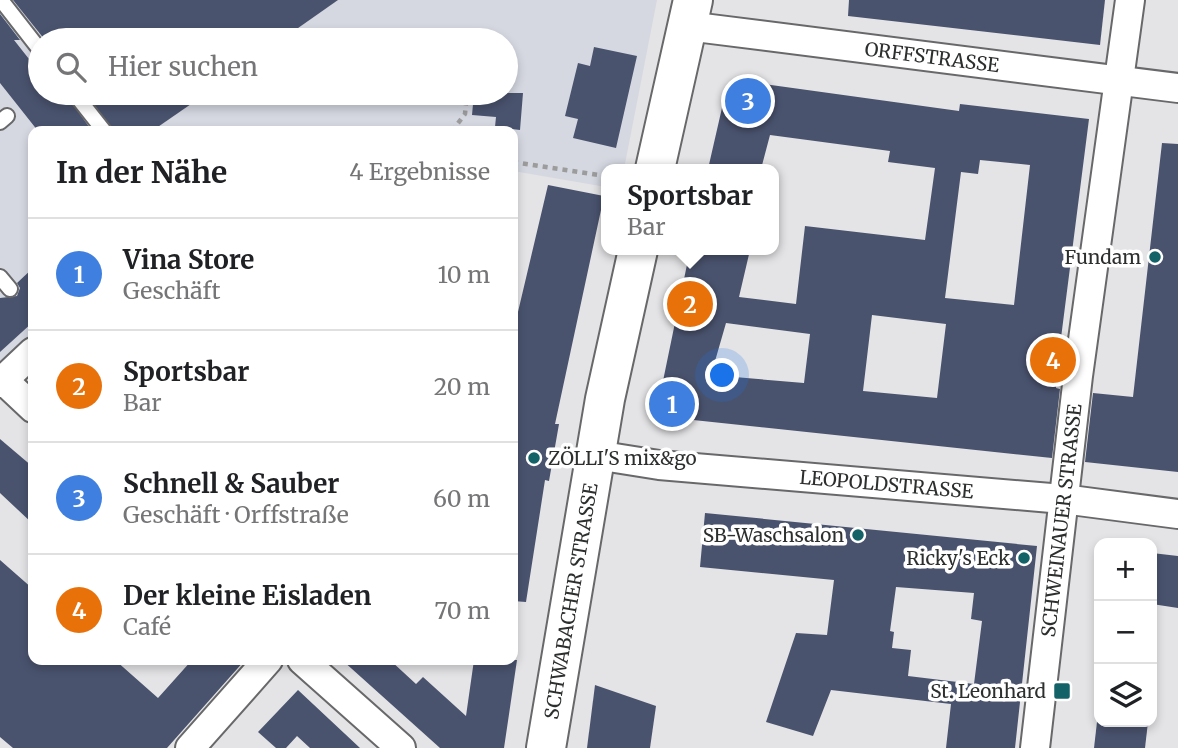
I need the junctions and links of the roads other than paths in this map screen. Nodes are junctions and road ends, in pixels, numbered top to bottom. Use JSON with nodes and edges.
{"nodes":[{"id":1,"x":1,"y":0,"type":"edge"},
{"id":2,"x":1130,"y":0,"type":"edge"},
{"id":3,"x":690,"y":13,"type":"edge"},
{"id":4,"x":28,"y":35,"type":"edge"},
{"id":5,"x":1120,"y":82,"type":"junction"},
{"id":6,"x":1178,"y":88,"type":"edge"},
{"id":7,"x":83,"y":105,"type":"edge"},
{"id":8,"x":100,"y":126,"type":"edge"},
{"id":9,"x":656,"y":164,"type":"edge"},
{"id":10,"x":637,"y":255,"type":"edge"},
{"id":11,"x":0,"y":277,"type":"edge"},
{"id":12,"x":10,"y":289,"type":"dead end"},
{"id":13,"x":28,"y":357,"type":"edge"},
{"id":14,"x":2,"y":382,"type":"edge"},
{"id":15,"x":28,"y":404,"type":"edge"},
{"id":16,"x":596,"y":455,"type":"junction"},
{"id":17,"x":1063,"y":499,"type":"junction"},
{"id":18,"x":1178,"y":514,"type":"edge"},
{"id":19,"x":264,"y":665,"type":"edge"},
{"id":20,"x":308,"y":665,"type":"edge"},
{"id":21,"x":190,"y":748,"type":"edge"},
{"id":22,"x":401,"y":748,"type":"edge"},
{"id":23,"x":546,"y":748,"type":"edge"},
{"id":24,"x":1035,"y":748,"type":"edge"}],
"edges":[{"from":1,"to":4,"type":"lane"},
{"from":2,"to":5,"type":"street","name":"SCHWEINAUER STRASSE"},
{"from":3,"to":5,"type":"street","name":"ORFFSTRASSE"},
{"from":3,"to":9,"type":"main road"},
{"from":5,"to":6,"type":"street","name":"ORFFSTRASSE"},
{"from":5,"to":17,"type":"street","name":"SCHWEINAUER STRASSE"},
{"from":7,"to":8,"type":"lane"},
{"from":10,"to":16,"type":"main road","name":"SCHWABACHER STRASSE"},
{"from":11,"to":12,"type":"lane"},
{"from":13,"to":14,"type":"street"},
{"from":14,"to":15,"type":"street"},
{"from":16,"to":17,"type":"street","name":"LEOPOLDSTRASSE"},
{"from":16,"to":23,"type":"main road","name":"SCHWABACHER STRASSE"},
{"from":17,"to":18,"type":"street","name":"LEOPOLDSTRASSE"},
{"from":17,"to":24,"type":"street","name":"SCHWEINAUER STRASSE"},
{"from":19,"to":21,"type":"street"},
{"from":20,"to":22,"type":"street"}]}
